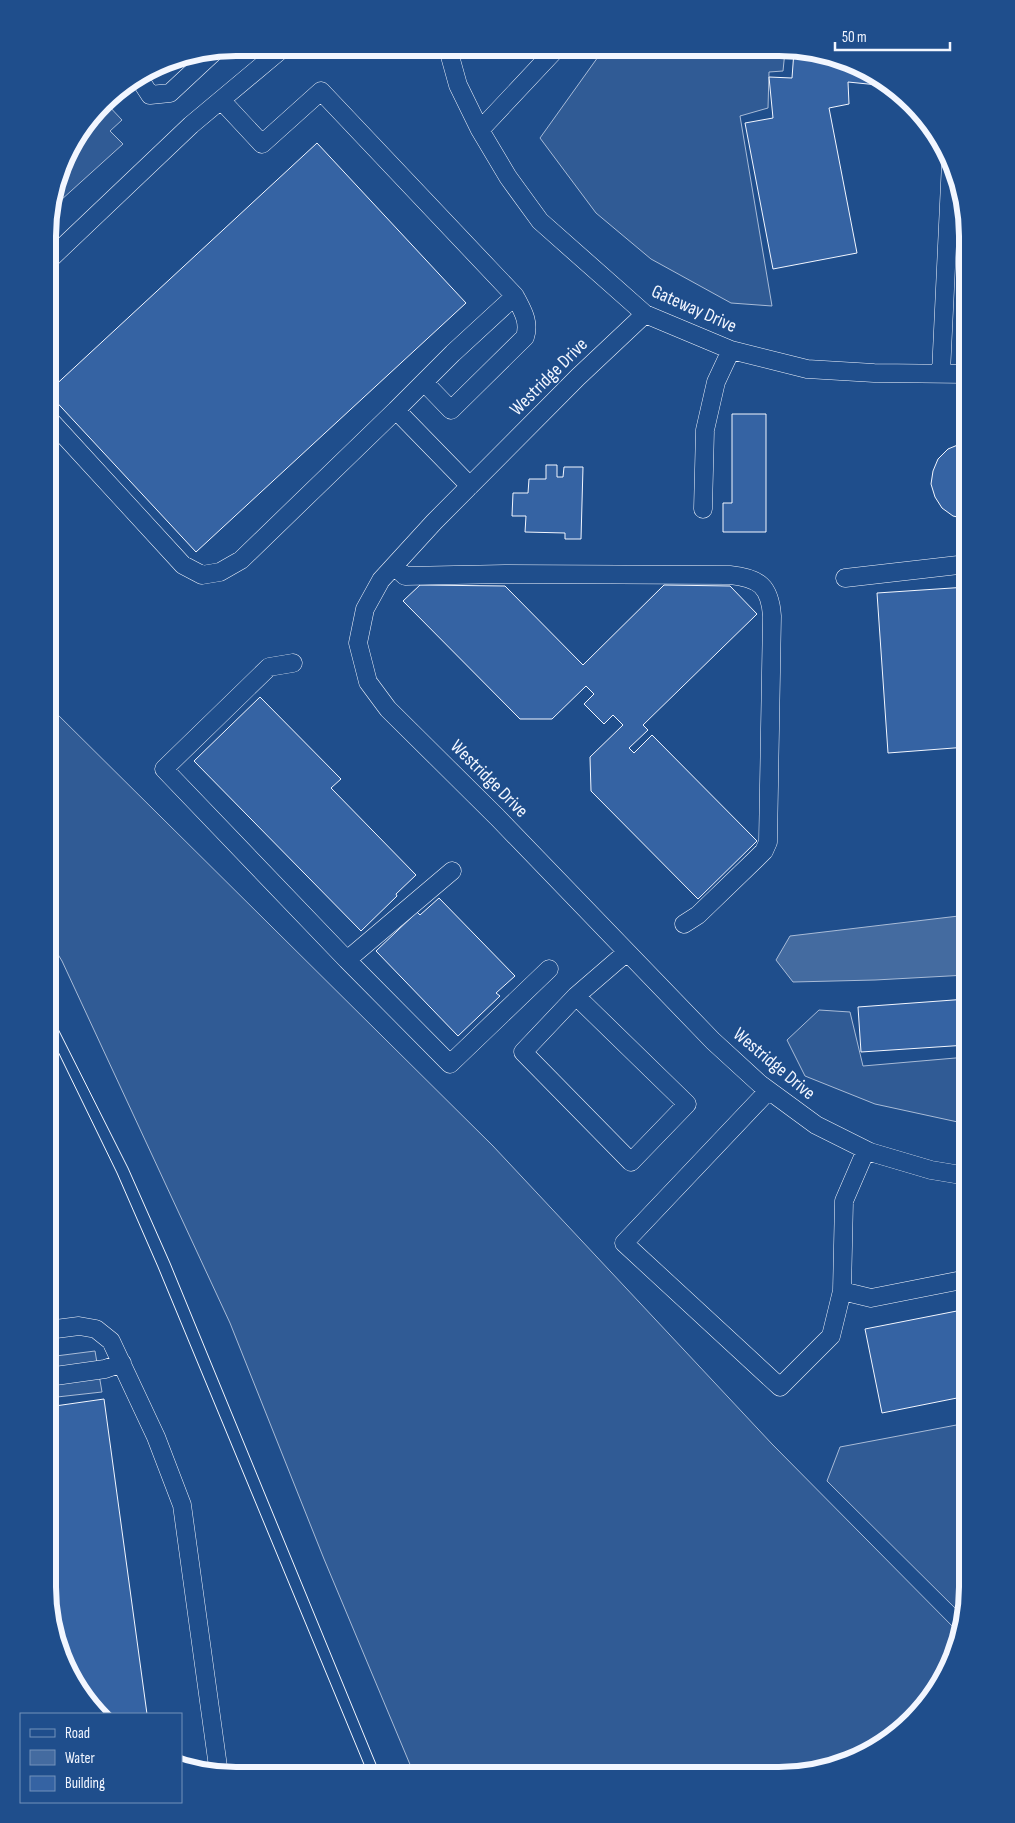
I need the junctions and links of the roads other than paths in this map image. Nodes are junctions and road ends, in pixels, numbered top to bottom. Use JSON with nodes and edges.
{"nodes":[{"id":1,"x":273,"y":56,"type":"edge"},
{"id":2,"x":450,"y":56,"type":"edge"},
{"id":3,"x":550,"y":56,"type":"edge"},
{"id":4,"x":206,"y":59,"type":"edge"},
{"id":5,"x":142,"y":83,"type":"edge"},
{"id":6,"x":221,"y":100,"type":"junction"},
{"id":7,"x":480,"y":130,"type":"junction"},
{"id":8,"x":950,"y":182,"type":"edge"},
{"id":9,"x":56,"y":253,"type":"edge"},
{"id":10,"x":514,"y":296,"type":"junction"},
{"id":11,"x":645,"y":314,"type":"junction"},
{"id":12,"x":731,"y":350,"type":"junction"},
{"id":13,"x":942,"y":373,"type":"junction"},
{"id":14,"x":959,"y":374,"type":"edge"},
{"id":15,"x":424,"y":382,"type":"junction"},
{"id":16,"x":396,"y":410,"type":"junction"},
{"id":17,"x":56,"y":426,"type":"edge"},
{"id":18,"x":470,"y":486,"type":"junction"},
{"id":19,"x":703,"y":509,"type":"dead end"},
{"id":20,"x":959,"y":565,"type":"edge"},
{"id":21,"x":394,"y":566,"type":"junction"},
{"id":22,"x":845,"y":578,"type":"dead end"},
{"id":23,"x":294,"y":663,"type":"dead end"},
{"id":24,"x":452,"y":871,"type":"dead end"},
{"id":25,"x":684,"y":924,"type":"dead end"},
{"id":26,"x":627,"y":952,"type":"junction"},
{"id":27,"x":347,"y":960,"type":"junction"},
{"id":28,"x":549,"y":969,"type":"dead end"},
{"id":29,"x":576,"y":996,"type":"junction"},
{"id":30,"x":768,"y":1091,"type":"junction"},
{"id":31,"x":866,"y":1150,"type":"junction"},
{"id":32,"x":959,"y":1175,"type":"edge"},
{"id":33,"x":959,"y":1281,"type":"edge"},
{"id":34,"x":842,"y":1291,"type":"junction"},
{"id":35,"x":56,"y":1329,"type":"edge"},
{"id":36,"x":122,"y":1363,"type":"junction"},
{"id":37,"x":56,"y":1375,"type":"edge"},
{"id":38,"x":219,"y":1765,"type":"edge"}],
"edges":[{"from":1,"to":6,"type":"street"},
{"from":2,"to":7,"type":"street","name":"Gateway Drive"},
{"from":3,"to":7,"type":"street"},
{"from":4,"to":5,"type":"street"},
{"from":6,"to":9,"type":"street"},
{"from":6,"to":10,"type":"street"},
{"from":7,"to":11,"type":"street","name":"Gateway Drive"},
{"from":8,"to":13,"type":"street"},
{"from":10,"to":15,"type":"street"},
{"from":10,"to":15,"type":"street"},
{"from":11,"to":12,"type":"street","name":"Gateway Drive"},
{"from":11,"to":18,"type":"street","name":"Westridge Drive"},
{"from":12,"to":13,"type":"street","name":"Gateway Drive"},
{"from":12,"to":19,"type":"street"},
{"from":13,"to":14,"type":"street","name":"Gateway Drive"},
{"from":15,"to":16,"type":"street"},
{"from":16,"to":17,"type":"street"},
{"from":16,"to":18,"type":"street"},
{"from":18,"to":21,"type":"street","name":"Westridge Drive"},
{"from":20,"to":22,"type":"street"},
{"from":21,"to":25,"type":"street"},
{"from":21,"to":26,"type":"street","name":"Westridge Drive"},
{"from":23,"to":27,"type":"street"},
{"from":24,"to":27,"type":"street"},
{"from":26,"to":29,"type":"street"},
{"from":26,"to":30,"type":"street","name":"Westridge Drive"},
{"from":27,"to":28,"type":"street"},
{"from":29,"to":29,"type":"street"},
{"from":30,"to":31,"type":"street","name":"Westridge Drive"},
{"from":30,"to":34,"type":"street"},
{"from":31,"to":32,"type":"street","name":"Westridge Drive"},
{"from":31,"to":34,"type":"street"},
{"from":33,"to":34,"type":"street"},
{"from":35,"to":36,"type":"street"},
{"from":36,"to":37,"type":"street"},
{"from":36,"to":38,"type":"street"}]}
